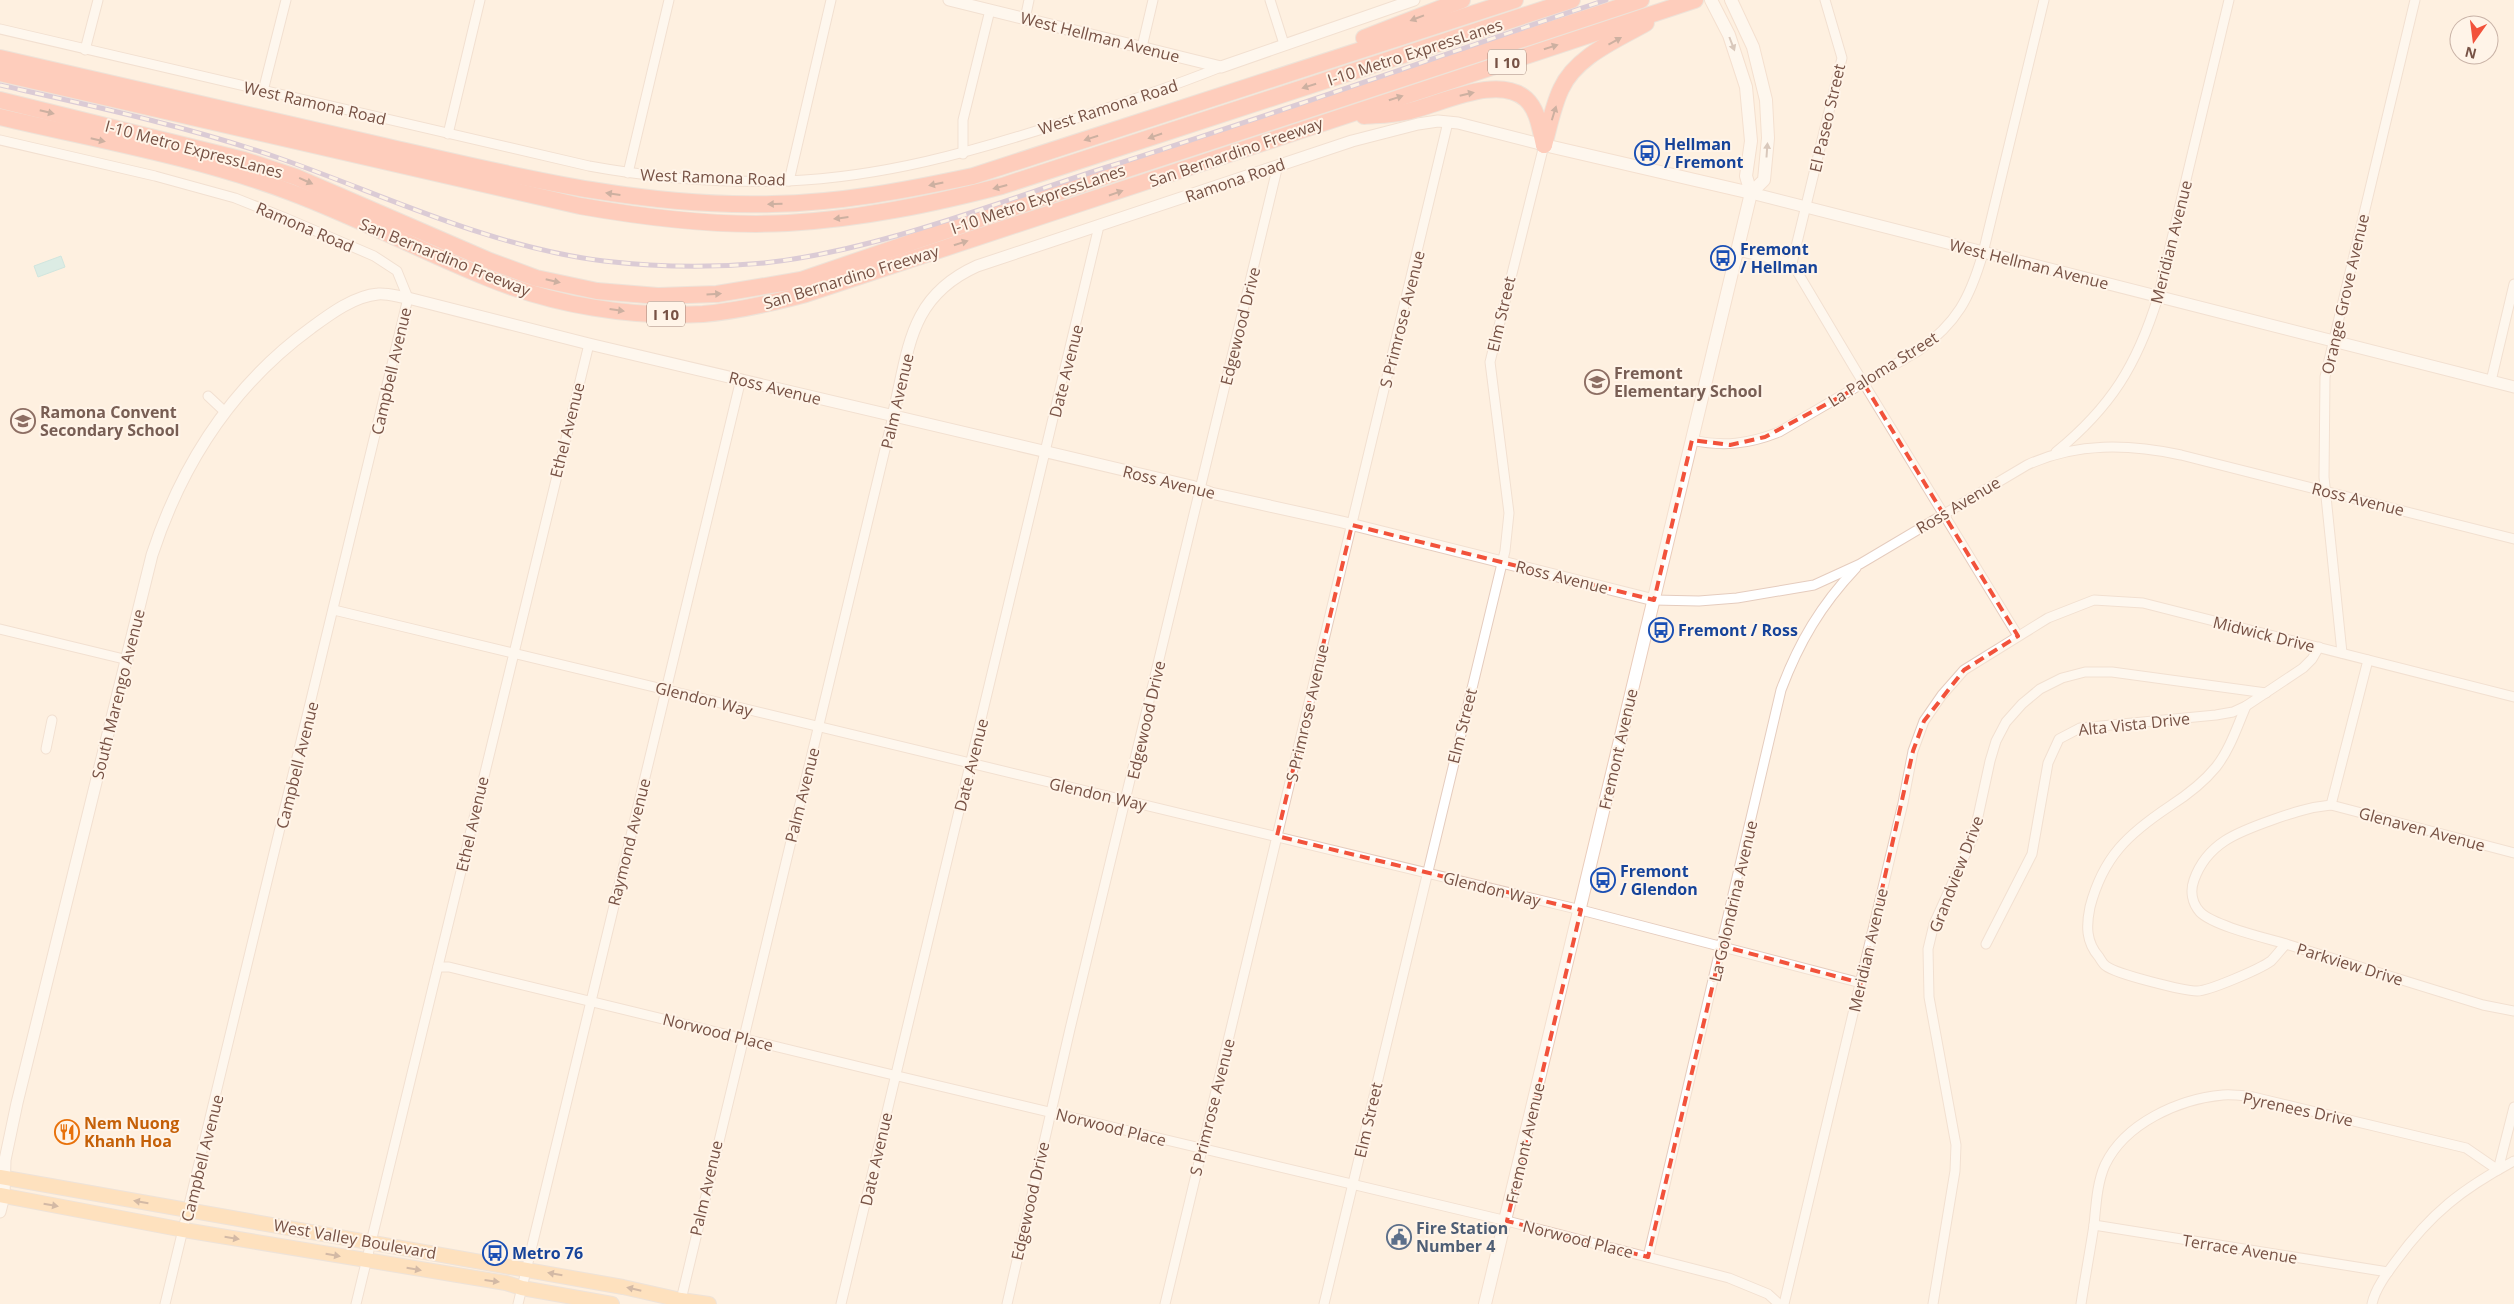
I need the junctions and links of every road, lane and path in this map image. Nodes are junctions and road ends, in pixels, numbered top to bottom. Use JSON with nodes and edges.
{"nodes":[{"id":1,"x":98,"y":0,"type":"edge"},
{"id":2,"x":286,"y":0,"type":"edge"},
{"id":3,"x":480,"y":0,"type":"edge"},
{"id":4,"x":669,"y":0,"type":"edge"},
{"id":5,"x":831,"y":0,"type":"edge"},
{"id":6,"x":949,"y":0,"type":"edge"},
{"id":7,"x":1030,"y":0,"type":"edge"},
{"id":8,"x":1153,"y":0,"type":"edge"},
{"id":9,"x":1270,"y":0,"type":"edge"},
{"id":10,"x":1414,"y":0,"type":"edge"},
{"id":11,"x":1515,"y":0,"type":"edge"},
{"id":12,"x":1572,"y":0,"type":"edge"},
{"id":13,"x":1641,"y":0,"type":"edge"},
{"id":14,"x":1711,"y":0,"type":"edge"},
{"id":15,"x":1732,"y":0,"type":"edge"},
{"id":16,"x":1826,"y":0,"type":"edge"},
{"id":17,"x":2044,"y":0,"type":"edge"},
{"id":18,"x":2229,"y":0,"type":"edge"},
{"id":19,"x":2415,"y":0,"type":"edge"},
{"id":20,"x":1688,"y":2,"type":"edge"},
{"id":21,"x":1394,"y":4,"type":"edge"},
{"id":22,"x":1465,"y":8,"type":"edge"},
{"id":23,"x":990,"y":10,"type":"junction"},
{"id":24,"x":1538,"y":12,"type":"junction"},
{"id":25,"x":1025,"y":19,"type":"junction"},
{"id":26,"x":0,"y":30,"type":"edge"},
{"id":27,"x":1284,"y":44,"type":"junction"},
{"id":28,"x":1142,"y":47,"type":"junction"},
{"id":29,"x":86,"y":50,"type":"junction"},
{"id":30,"x":0,"y":58,"type":"edge"},
{"id":31,"x":1221,"y":67,"type":"junction"},
{"id":32,"x":0,"y":73,"type":"edge"},
{"id":33,"x":263,"y":91,"type":"junction"},
{"id":34,"x":0,"y":100,"type":"edge"},
{"id":35,"x":0,"y":117,"type":"edge"},
{"id":36,"x":1334,"y":119,"type":"junction"},
{"id":37,"x":1448,"y":122,"type":"junction"},
{"id":38,"x":448,"y":134,"type":"junction"},
{"id":39,"x":0,"y":140,"type":"edge"},
{"id":40,"x":1544,"y":145,"type":"junction"},
{"id":41,"x":963,"y":154,"type":"junction"},
{"id":42,"x":1278,"y":165,"type":"junction"},
{"id":43,"x":628,"y":173,"type":"junction"},
{"id":44,"x":789,"y":181,"type":"junction"},
{"id":45,"x":1751,"y":193,"type":"junction"},
{"id":46,"x":840,"y":200,"type":"junction"},
{"id":47,"x":1807,"y":208,"type":"junction"},
{"id":48,"x":788,"y":223,"type":"junction"},
{"id":49,"x":1100,"y":226,"type":"junction"},
{"id":50,"x":1738,"y":251,"type":"junction"},
{"id":51,"x":1983,"y":252,"type":"junction"},
{"id":52,"x":1792,"y":263,"type":"junction"},
{"id":53,"x":2514,"y":284,"type":"edge"},
{"id":54,"x":937,"y":291,"type":"joint"},
{"id":55,"x":2158,"y":297,"type":"junction"},
{"id":56,"x":408,"y":298,"type":"junction"},
{"id":57,"x":2334,"y":341,"type":"junction"},
{"id":58,"x":589,"y":344,"type":"junction"},
{"id":59,"x":741,"y":379,"type":"junction"},
{"id":60,"x":2491,"y":381,"type":"junction"},
{"id":61,"x":1864,"y":384,"type":"junction"},
{"id":62,"x":2514,"y":387,"type":"edge"},
{"id":63,"x":208,"y":396,"type":"dead end"},
{"id":64,"x":224,"y":411,"type":"junction"},
{"id":65,"x":894,"y":416,"type":"junction"},
{"id":66,"x":1692,"y":440,"type":"junction"},
{"id":67,"x":1046,"y":452,"type":"junction"},
{"id":68,"x":2053,"y":454,"type":"junction"},
{"id":69,"x":1201,"y":489,"type":"junction"},
{"id":70,"x":2327,"y":490,"type":"junction"},
{"id":71,"x":1944,"y":513,"type":"junction"},
{"id":72,"x":1352,"y":525,"type":"junction"},
{"id":73,"x":2514,"y":539,"type":"edge"},
{"id":74,"x":1501,"y":562,"type":"junction"},
{"id":75,"x":1860,"y":564,"type":"junction"},
{"id":76,"x":1654,"y":600,"type":"junction"},
{"id":77,"x":334,"y":610,"type":"junction"},
{"id":78,"x":0,"y":629,"type":"edge"},
{"id":79,"x":2018,"y":636,"type":"junction"},
{"id":80,"x":2319,"y":648,"type":"junction"},
{"id":81,"x":512,"y":653,"type":"junction"},
{"id":82,"x":2342,"y":653,"type":"junction"},
{"id":83,"x":128,"y":660,"type":"junction"},
{"id":84,"x":2368,"y":660,"type":"junction"},
{"id":85,"x":666,"y":690,"type":"junction"},
{"id":86,"x":2266,"y":693,"type":"junction"},
{"id":87,"x":2514,"y":697,"type":"edge"},
{"id":88,"x":2246,"y":706,"type":"junction"},
{"id":89,"x":52,"y":720,"type":"dead end"},
{"id":90,"x":819,"y":727,"type":"junction"},
{"id":91,"x":46,"y":749,"type":"dead end"},
{"id":92,"x":971,"y":763,"type":"junction"},
{"id":93,"x":1126,"y":800,"type":"junction"},
{"id":94,"x":2331,"y":805,"type":"junction"},
{"id":95,"x":1277,"y":836,"type":"junction"},
{"id":96,"x":2514,"y":853,"type":"edge"},
{"id":97,"x":1427,"y":873,"type":"junction"},
{"id":98,"x":1581,"y":910,"type":"junction"},
{"id":99,"x":1986,"y":944,"type":"dead end"},
{"id":100,"x":2286,"y":944,"type":"junction"},
{"id":101,"x":1722,"y":946,"type":"junction"},
{"id":102,"x":438,"y":967,"type":"junction"},
{"id":103,"x":1861,"y":983,"type":"junction"},
{"id":104,"x":591,"y":1001,"type":"junction"},
{"id":105,"x":2514,"y":1011,"type":"edge"},
{"id":106,"x":743,"y":1038,"type":"junction"},
{"id":107,"x":896,"y":1075,"type":"junction"},
{"id":108,"x":2514,"y":1107,"type":"edge"},
{"id":109,"x":1051,"y":1112,"type":"junction"},
{"id":110,"x":1202,"y":1149,"type":"junction"},
{"id":111,"x":2514,"y":1161,"type":"edge"},
{"id":112,"x":2498,"y":1170,"type":"junction"},
{"id":113,"x":2,"y":1177,"type":"edge"},
{"id":114,"x":1353,"y":1185,"type":"junction"},
{"id":115,"x":2,"y":1196,"type":"edge"},
{"id":116,"x":189,"y":1210,"type":"junction"},
{"id":117,"x":0,"y":1212,"type":"edge"},
{"id":118,"x":1507,"y":1221,"type":"junction"},
{"id":119,"x":2094,"y":1225,"type":"junction"},
{"id":120,"x":184,"y":1230,"type":"junction"},
{"id":121,"x":371,"y":1242,"type":"junction"},
{"id":122,"x":1648,"y":1257,"type":"junction"},
{"id":123,"x":366,"y":1260,"type":"junction"},
{"id":124,"x":527,"y":1270,"type":"junction"},
{"id":125,"x":2388,"y":1272,"type":"junction"},
{"id":126,"x":522,"y":1288,"type":"junction"},
{"id":127,"x":681,"y":1302,"type":"edge"},
{"id":128,"x":166,"y":1304,"type":"edge"},
{"id":129,"x":356,"y":1304,"type":"edge"},
{"id":130,"x":518,"y":1304,"type":"edge"},
{"id":131,"x":612,"y":1304,"type":"edge"},
{"id":132,"x":710,"y":1304,"type":"edge"},
{"id":133,"x":841,"y":1304,"type":"edge"},
{"id":134,"x":1007,"y":1304,"type":"edge"},
{"id":135,"x":1165,"y":1304,"type":"edge"},
{"id":136,"x":1324,"y":1304,"type":"edge"},
{"id":137,"x":1485,"y":1304,"type":"edge"},
{"id":138,"x":1779,"y":1304,"type":"edge"},
{"id":139,"x":1784,"y":1304,"type":"edge"},
{"id":140,"x":1933,"y":1304,"type":"edge"},
{"id":141,"x":2081,"y":1304,"type":"edge"},
{"id":142,"x":2372,"y":1304,"type":"edge"}],
"edges":[{"from":1,"to":29,"type":"street"},
{"from":2,"to":33,"type":"street"},
{"from":3,"to":38,"type":"street"},
{"from":4,"to":43,"type":"street"},
{"from":5,"to":44,"type":"street"},
{"from":6,"to":23,"type":"street","name":"West Hellman Avenue"},
{"from":7,"to":25,"type":"street"},
{"from":8,"to":28,"type":"street"},
{"from":9,"to":27,"type":"street"},
{"from":10,"to":21,"type":"street","name":"West Ramona Road"},
{"from":11,"to":22,"type":"highway"},
{"from":12,"to":24,"type":"highway","name":"I-10 Metro ExpressLanes"},
{"from":34,"to":13,"type":"highway","name":"I-10 Metro ExpressLanes","one_way":true},
{"from":14,"to":45,"type":"main road","name":"Fremont Avenue","one_way":true},
{"from":45,"to":15,"type":"main road","name":"Fremont Avenue","one_way":true},
{"from":16,"to":47,"type":"street","name":"El Paseo Street"},
{"from":17,"to":51,"type":"street","name":"La Paloma Street"},
{"from":18,"to":55,"type":"street","name":"Meridian Avenue"},
{"from":19,"to":57,"type":"street","name":"Orange Grove Avenue"},
{"from":36,"to":20,"type":"highway","name":"San Bernardino Freeway","number":"I 10","one_way":true},
{"from":40,"to":20,"type":"highway","one_way":true},
{"from":21,"to":27,"type":"street","name":"West Ramona Road"},
{"from":22,"to":24,"type":"highway"},
{"from":22,"to":46,"type":"highway","one_way":true},
{"from":23,"to":25,"type":"street","name":"West Hellman Avenue"},
{"from":23,"to":41,"type":"street"},
{"from":24,"to":48,"type":"highway","name":"I-10 Metro ExpressLanes","one_way":true},
{"from":25,"to":28,"type":"street","name":"West Hellman Avenue"},
{"from":26,"to":29,"type":"street","name":"West Ramona Road"},
{"from":27,"to":31,"type":"street","name":"West Ramona Road"},
{"from":28,"to":31,"type":"street","name":"West Hellman Avenue"},
{"from":29,"to":33,"type":"street","name":"West Ramona Road"},
{"from":46,"to":30,"type":"highway","one_way":true},
{"from":31,"to":41,"type":"street","name":"West Ramona Road"},
{"from":32,"to":48,"type":"highway","name":"I-10 Metro ExpressLanes"},
{"from":33,"to":38,"type":"street","name":"West Ramona Road"},
{"from":35,"to":36,"type":"highway","name":"San Bernardino Freeway","number":"I 10","one_way":true},
{"from":36,"to":40,"type":"highway","one_way":true},
{"from":37,"to":40,"type":"street","name":"Ramona Road"},
{"from":37,"to":42,"type":"street","name":"Ramona Road"},
{"from":37,"to":72,"type":"street","name":"S Primrose Avenue"},
{"from":38,"to":43,"type":"street","name":"West Ramona Road"},
{"from":39,"to":56,"type":"street","name":"Ramona Road"},
{"from":40,"to":45,"type":"main road","name":"West Hellman Avenue"},
{"from":40,"to":74,"type":"street","name":"Elm Street"},
{"from":41,"to":44,"type":"street","name":"West Ramona Road"},
{"from":42,"to":49,"type":"street","name":"Ramona Road"},
{"from":42,"to":69,"type":"street","name":"Edgewood Drive"},
{"from":43,"to":44,"type":"street","name":"West Ramona Road"},
{"from":45,"to":47,"type":"street","name":"West Hellman Avenue"},
{"from":45,"to":50,"type":"main road","name":"Fremont Avenue"},
{"from":46,"to":48,"type":"highway"},
{"from":47,"to":51,"type":"street","name":"West Hellman Avenue"},
{"from":47,"to":52,"type":"street","name":"El Paseo Street"},
{"from":49,"to":54,"type":"street","name":"Ramona Road"},
{"from":49,"to":67,"type":"street","name":"Date Avenue"},
{"from":50,"to":52,"type":"street"},
{"from":50,"to":66,"type":"main road","name":"Fremont Avenue"},
{"from":51,"to":55,"type":"street","name":"West Hellman Avenue"},
{"from":51,"to":61,"type":"street","name":"La Paloma Street"},
{"from":52,"to":61,"type":"street"},
{"from":53,"to":60,"type":"street"},
{"from":54,"to":65,"type":"street","name":"Palm Avenue"},
{"from":55,"to":57,"type":"street","name":"West Hellman Avenue"},
{"from":55,"to":68,"type":"street","name":"Meridian Avenue"},
{"from":56,"to":58,"type":"street"},
{"from":56,"to":64,"type":"street","name":"South Marengo Avenue"},
{"from":56,"to":77,"type":"street","name":"Campbell Avenue"},
{"from":57,"to":60,"type":"street","name":"West Hellman Avenue"},
{"from":57,"to":70,"type":"street","name":"Orange Grove Avenue"},
{"from":58,"to":59,"type":"street","name":"Ross Avenue"},
{"from":58,"to":81,"type":"street","name":"Ethel Avenue"},
{"from":59,"to":65,"type":"street","name":"Ross Avenue"},
{"from":59,"to":85,"type":"street","name":"Raymond Avenue"},
{"from":60,"to":62,"type":"street","name":"West Hellman Avenue"},
{"from":61,"to":66,"type":"street","name":"La Paloma Street"},
{"from":61,"to":71,"type":"street"},
{"from":63,"to":64,"type":"street"},
{"from":64,"to":83,"type":"street","name":"South Marengo Avenue"},
{"from":65,"to":67,"type":"street","name":"Ross Avenue"},
{"from":65,"to":90,"type":"street","name":"Palm Avenue"},
{"from":66,"to":76,"type":"main road","name":"Fremont Avenue"},
{"from":67,"to":69,"type":"street","name":"Ross Avenue"},
{"from":67,"to":92,"type":"street","name":"Date Avenue"},
{"from":68,"to":70,"type":"street","name":"Ross Avenue"},
{"from":68,"to":71,"type":"street","name":"Ross Avenue"},
{"from":69,"to":72,"type":"street","name":"Ross Avenue"},
{"from":69,"to":93,"type":"street","name":"Edgewood Drive"},
{"from":70,"to":73,"type":"street","name":"Ross Avenue"},
{"from":70,"to":82,"type":"street","name":"Orange Grove Avenue"},
{"from":71,"to":75,"type":"street","name":"Ross Avenue"},
{"from":71,"to":79,"type":"street"},
{"from":72,"to":74,"type":"street","name":"Ross Avenue"},
{"from":72,"to":95,"type":"street","name":"S Primrose Avenue"},
{"from":74,"to":76,"type":"street","name":"Ross Avenue"},
{"from":74,"to":97,"type":"street","name":"Elm Street"},
{"from":75,"to":76,"type":"street","name":"Ross Avenue"},
{"from":75,"to":101,"type":"street","name":"La Golondrina Avenue"},
{"from":76,"to":98,"type":"main road","name":"Fremont Avenue"},
{"from":77,"to":81,"type":"street","name":"Glendon Way"},
{"from":77,"to":116,"type":"street","name":"Campbell Avenue"},
{"from":78,"to":83,"type":"street"},
{"from":79,"to":80,"type":"street","name":"Midwick Drive"},
{"from":79,"to":103,"type":"street","name":"Meridian Avenue"},
{"from":80,"to":82,"type":"street","name":"Midwick Drive"},
{"from":80,"to":86,"type":"street","name":"Alta Vista Drive"},
{"from":81,"to":85,"type":"street","name":"Glendon Way"},
{"from":81,"to":102,"type":"street","name":"Ethel Avenue"},
{"from":82,"to":84,"type":"street","name":"Midwick Drive"},
{"from":83,"to":113,"type":"street","name":"South Marengo Avenue"},
{"from":84,"to":87,"type":"street","name":"Midwick Drive"},
{"from":84,"to":94,"type":"street"},
{"from":85,"to":90,"type":"street","name":"Glendon Way"},
{"from":85,"to":104,"type":"street","name":"Raymond Avenue"},
{"from":86,"to":88,"type":"street","name":"Alta Vista Drive"},
{"from":86,"to":140,"type":"street","name":"Grandview Drive"},
{"from":88,"to":99,"type":"street","name":"Alta Vista Drive"},
{"from":88,"to":100,"type":"street","name":"Parkview Drive"},
{"from":89,"to":91,"type":"street"},
{"from":90,"to":92,"type":"street","name":"Glendon Way"},
{"from":90,"to":106,"type":"street","name":"Palm Avenue"},
{"from":92,"to":93,"type":"street","name":"Glendon Way"},
{"from":92,"to":107,"type":"street","name":"Date Avenue"},
{"from":93,"to":95,"type":"street","name":"Glendon Way"},
{"from":93,"to":109,"type":"street","name":"Edgewood Drive"},
{"from":94,"to":96,"type":"street","name":"Glenaven Avenue"},
{"from":94,"to":100,"type":"street"},
{"from":95,"to":97,"type":"street","name":"Glendon Way"},
{"from":95,"to":110,"type":"street","name":"S Primrose Avenue"},
{"from":97,"to":98,"type":"street","name":"Glendon Way"},
{"from":97,"to":114,"type":"street","name":"Elm Street"},
{"from":98,"to":101,"type":"street","name":"Glendon Way"},
{"from":98,"to":118,"type":"main road","name":"Fremont Avenue"},
{"from":100,"to":105,"type":"street","name":"Parkview Drive"},
{"from":101,"to":103,"type":"street","name":"Glendon Way"},
{"from":101,"to":122,"type":"street","name":"La Golondrina Avenue"},
{"from":102,"to":104,"type":"street","name":"Norwood Place"},
{"from":102,"to":121,"type":"street","name":"Ethel Avenue"},
{"from":103,"to":139,"type":"street","name":"Meridian Avenue"},
{"from":104,"to":106,"type":"street","name":"Norwood Place"},
{"from":104,"to":124,"type":"street","name":"Raymond Avenue"},
{"from":106,"to":107,"type":"street","name":"Norwood Place"},
{"from":106,"to":127,"type":"street","name":"Palm Avenue"},
{"from":107,"to":109,"type":"street","name":"Norwood Place"},
{"from":107,"to":133,"type":"street","name":"Date Avenue"},
{"from":108,"to":112,"type":"street"},
{"from":109,"to":110,"type":"street","name":"Norwood Place"},
{"from":109,"to":134,"type":"street","name":"Edgewood Drive"},
{"from":110,"to":114,"type":"street","name":"Norwood Place"},
{"from":110,"to":135,"type":"street","name":"S Primrose Avenue"},
{"from":111,"to":112,"type":"street"},
{"from":112,"to":119,"type":"street","name":"Pyrenees Drive"},
{"from":112,"to":125,"type":"street"},
{"from":113,"to":115,"type":"street","name":"South Marengo Avenue"},
{"from":116,"to":113,"type":"main road","name":"West Valley Boulevard","one_way":true},
{"from":114,"to":118,"type":"street","name":"Norwood Place"},
{"from":114,"to":136,"type":"street","name":"Elm Street"},
{"from":115,"to":117,"type":"street","name":"South Marengo Avenue"},
{"from":115,"to":120,"type":"main road","name":"West Valley Boulevard","one_way":true},
{"from":116,"to":120,"type":"street","name":"Campbell Avenue"},
{"from":116,"to":121,"type":"main road","name":"West Valley Boulevard"},
{"from":118,"to":122,"type":"street","name":"Norwood Place"},
{"from":118,"to":137,"type":"main road","name":"Fremont Avenue"},
{"from":119,"to":125,"type":"street","name":"Terrace Avenue"},
{"from":119,"to":141,"type":"street","name":"Pyrenees Drive"},
{"from":120,"to":123,"type":"main road","name":"West Valley Boulevard","one_way":true},
{"from":120,"to":128,"type":"street","name":"Campbell Avenue"},
{"from":121,"to":123,"type":"street","name":"Ethel Avenue"},
{"from":121,"to":124,"type":"main road","name":"West Valley Boulevard"},
{"from":122,"to":138,"type":"street","name":"Norwood Place"},
{"from":123,"to":126,"type":"main road","name":"West Valley Boulevard","one_way":true},
{"from":123,"to":129,"type":"street","name":"Ethel Avenue"},
{"from":124,"to":126,"type":"street","name":"Raymond Avenue"},
{"from":127,"to":124,"type":"main road","name":"West Valley Boulevard","one_way":true},
{"from":125,"to":142,"type":"street"},
{"from":126,"to":130,"type":"street","name":"Raymond Avenue"},
{"from":126,"to":131,"type":"main road","name":"West Valley Boulevard"},
{"from":127,"to":132,"type":"main road","name":"West Valley Boulevard"}]}
